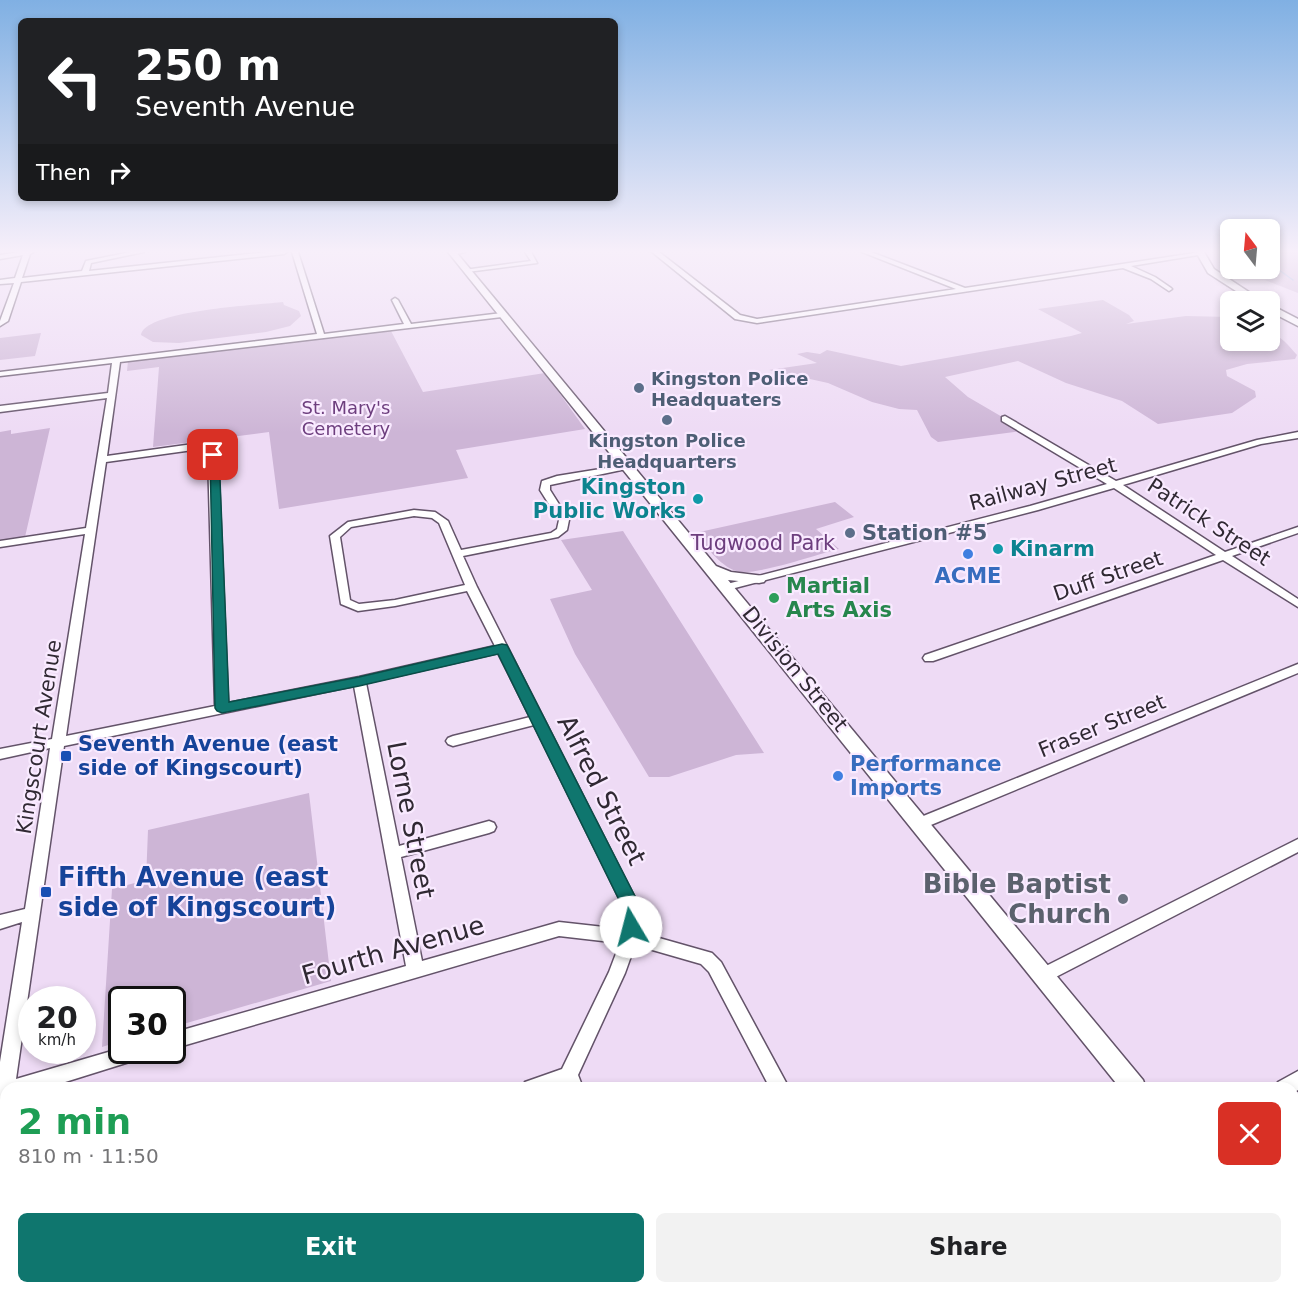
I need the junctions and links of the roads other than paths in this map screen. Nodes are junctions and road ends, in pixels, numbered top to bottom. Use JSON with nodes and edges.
{"nodes":[{"id":1,"x":314,"y":312,"type":"edge"},
{"id":2,"x":401,"y":312,"type":"edge"},
{"id":3,"x":500,"y":312,"type":"edge"},
{"id":4,"x":732,"y":312,"type":"edge"},
{"id":5,"x":809,"y":312,"type":"edge"},
{"id":6,"x":1280,"y":313,"type":"edge"},
{"id":7,"x":502,"y":315,"type":"junction"},
{"id":8,"x":1298,"y":323,"type":"edge"},
{"id":9,"x":408,"y":325,"type":"junction"},
{"id":10,"x":321,"y":335,"type":"junction"},
{"id":11,"x":117,"y":358,"type":"junction"},
{"id":12,"x":0,"y":374,"type":"edge"},
{"id":13,"x":111,"y":394,"type":"junction"},
{"id":14,"x":0,"y":409,"type":"edge"},
{"id":15,"x":1005,"y":419,"type":"dead end"},
{"id":16,"x":1298,"y":435,"type":"edge"},
{"id":17,"x":101,"y":460,"type":"junction"},
{"id":18,"x":628,"y":466,"type":"junction"},
{"id":19,"x":1116,"y":485,"type":"junction"},
{"id":20,"x":91,"y":530,"type":"junction"},
{"id":21,"x":1298,"y":530,"type":"edge"},
{"id":22,"x":0,"y":544,"type":"edge"},
{"id":23,"x":457,"y":554,"type":"junction"},
{"id":24,"x":1226,"y":556,"type":"junction"},
{"id":25,"x":713,"y":569,"type":"junction"},
{"id":26,"x":759,"y":579,"type":"junction"},
{"id":27,"x":471,"y":587,"type":"junction"},
{"id":28,"x":727,"y":587,"type":"junction"},
{"id":29,"x":1298,"y":604,"type":"edge"},
{"id":30,"x":502,"y":648,"type":"junction"},
{"id":31,"x":929,"y":658,"type":"dead end"},
{"id":32,"x":1298,"y":668,"type":"edge"},
{"id":33,"x":359,"y":681,"type":"junction"},
{"id":34,"x":222,"y":708,"type":"junction"},
{"id":35,"x":537,"y":720,"type":"junction"},
{"id":36,"x":453,"y":741,"type":"dead end"},
{"id":37,"x":59,"y":742,"type":"junction"},
{"id":38,"x":0,"y":754,"type":"edge"},
{"id":39,"x":921,"y":823,"type":"junction"},
{"id":40,"x":489,"y":826,"type":"dead end"},
{"id":41,"x":1298,"y":845,"type":"edge"},
{"id":42,"x":393,"y":853,"type":"junction"},
{"id":43,"x":33,"y":913,"type":"junction"},
{"id":44,"x":0,"y":922,"type":"edge"},
{"id":45,"x":630,"y":938,"type":"junction"},
{"id":46,"x":415,"y":969,"type":"junction"},
{"id":47,"x":1044,"y":975,"type":"junction"},
{"id":48,"x":186,"y":1037,"type":"edge"},
{"id":49,"x":108,"y":1060,"type":"edge"},
{"id":50,"x":572,"y":1081,"type":"edge"},
{"id":51,"x":7,"y":1082,"type":"edge"},
{"id":52,"x":35,"y":1082,"type":"edge"},
{"id":53,"x":777,"y":1082,"type":"edge"},
{"id":54,"x":1130,"y":1082,"type":"edge"}],
"edges":[{"from":1,"to":10,"type":"street"},
{"from":2,"to":9,"type":"street"},
{"from":3,"to":7,"type":"main road","name":"Division Street"},
{"from":4,"to":5,"type":"street"},
{"from":6,"to":8,"type":"main road"},
{"from":7,"to":9,"type":"street"},
{"from":7,"to":18,"type":"main road","name":"Division Street"},
{"from":9,"to":10,"type":"street"},
{"from":10,"to":11,"type":"street"},
{"from":11,"to":12,"type":"street"},
{"from":11,"to":13,"type":"street","name":"Kingscourt Avenue"},
{"from":13,"to":14,"type":"street"},
{"from":13,"to":17,"type":"street","name":"Kingscourt Avenue"},
{"from":15,"to":19,"type":"street","name":"Patrick Street"},
{"from":16,"to":19,"type":"street","name":"Railway Street"},
{"from":17,"to":20,"type":"street","name":"Kingscourt Avenue"},
{"from":17,"to":34,"type":"street"},
{"from":18,"to":23,"type":"street"},
{"from":18,"to":25,"type":"main road","name":"Division Street"},
{"from":19,"to":24,"type":"street","name":"Patrick Street"},
{"from":19,"to":26,"type":"street","name":"Railway Street"},
{"from":20,"to":22,"type":"street"},
{"from":20,"to":37,"type":"street","name":"Kingscourt Avenue"},
{"from":21,"to":24,"type":"street","name":"Duff Street"},
{"from":23,"to":27,"type":"street","name":"Alfred Street"},
{"from":23,"to":27,"type":"street","name":"Alfred Street"},
{"from":24,"to":29,"type":"street","name":"Patrick Street"},
{"from":24,"to":31,"type":"street","name":"Duff Street"},
{"from":25,"to":26,"type":"main road"},
{"from":25,"to":28,"type":"main road","name":"Division Street"},
{"from":26,"to":28,"type":"street","name":"Railway Street"},
{"from":27,"to":30,"type":"street","name":"Alfred Street"},
{"from":28,"to":39,"type":"main road","name":"Division Street"},
{"from":30,"to":33,"type":"street"},
{"from":30,"to":35,"type":"street","name":"Alfred Street"},
{"from":32,"to":39,"type":"street","name":"Fraser Street"},
{"from":33,"to":34,"type":"street"},
{"from":33,"to":42,"type":"street","name":"Lorne Street"},
{"from":34,"to":37,"type":"street"},
{"from":35,"to":36,"type":"street"},
{"from":35,"to":45,"type":"street","name":"Alfred Street"},
{"from":37,"to":38,"type":"street"},
{"from":37,"to":43,"type":"street","name":"Kingscourt Avenue"},
{"from":39,"to":47,"type":"main road","name":"Division Street"},
{"from":40,"to":42,"type":"street"},
{"from":41,"to":47,"type":"street"},
{"from":42,"to":46,"type":"street","name":"Lorne Street"},
{"from":43,"to":44,"type":"street"},
{"from":43,"to":51,"type":"street","name":"Kingscourt Avenue"},
{"from":45,"to":46,"type":"street","name":"Fourth Avenue"},
{"from":45,"to":50,"type":"street","name":"Alfred Street"},
{"from":45,"to":53,"type":"street","name":"Fourth Avenue"},
{"from":46,"to":48,"type":"street","name":"Fourth Avenue"},
{"from":47,"to":54,"type":"main road","name":"Division Street"},
{"from":49,"to":52,"type":"street"}]}
